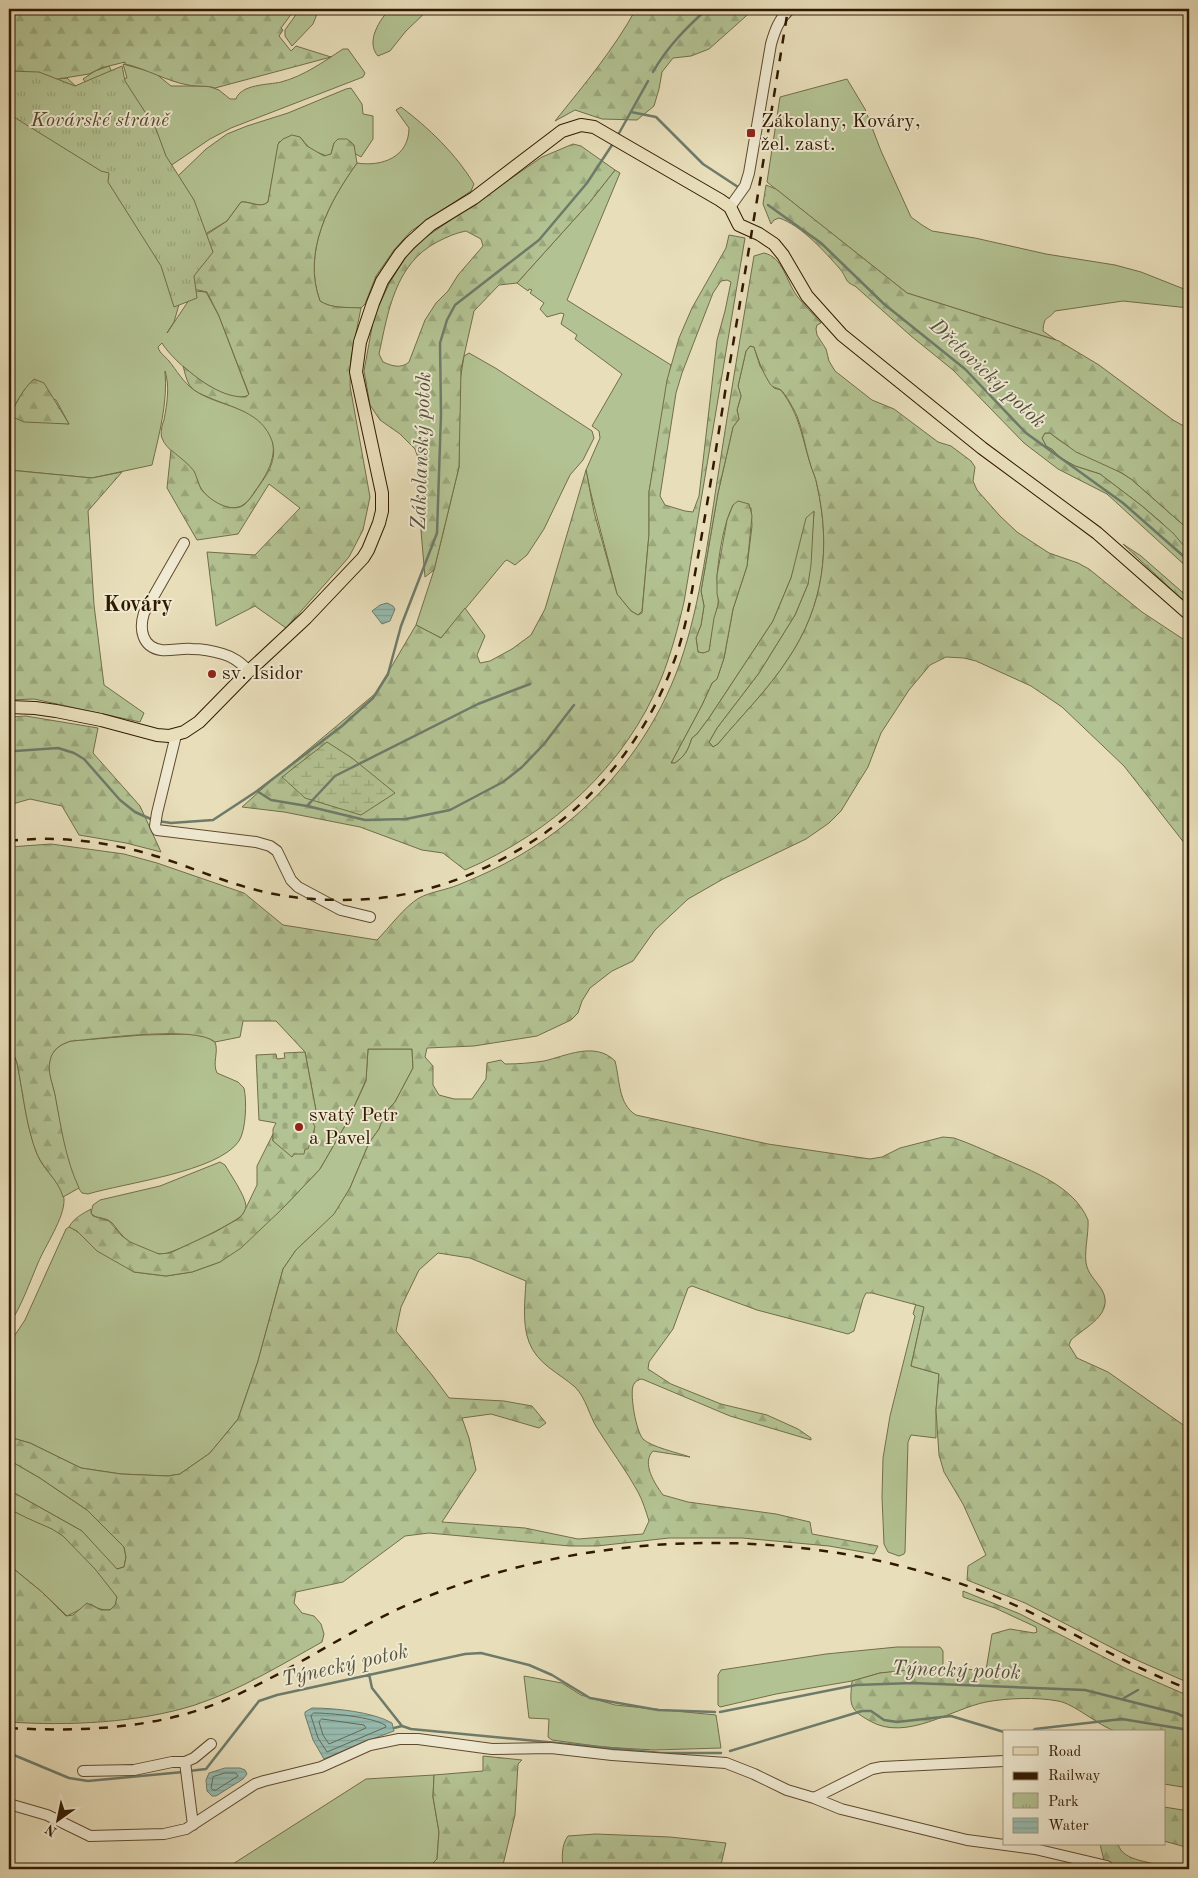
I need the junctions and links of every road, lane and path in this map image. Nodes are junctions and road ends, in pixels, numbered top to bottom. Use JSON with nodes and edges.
{"nodes":[{"id":1,"x":790,"y":9,"type":"edge"},
{"id":2,"x":730,"y":207,"type":"junction"},
{"id":3,"x":184,"y":543,"type":"dead end"},
{"id":4,"x":1189,"y":614,"type":"edge"},
{"id":5,"x":249,"y":671,"type":"junction"},
{"id":6,"x":9,"y":707,"type":"edge"},
{"id":7,"x":176,"y":735,"type":"junction"},
{"id":8,"x":370,"y":917,"type":"dead end"},
{"id":9,"x":212,"y":1744,"type":"dead end"},
{"id":10,"x":1003,"y":1761,"type":"edge"},
{"id":11,"x":186,"y":1769,"type":"junction"},
{"id":12,"x":83,"y":1771,"type":"dead end"},
{"id":13,"x":814,"y":1798,"type":"junction"},
{"id":14,"x":9,"y":1804,"type":"edge"},
{"id":15,"x":193,"y":1825,"type":"junction"},
{"id":16,"x":1003,"y":1845,"type":"edge"},
{"id":17,"x":1008,"y":1846,"type":"edge"},
{"id":18,"x":1108,"y":1866,"type":"dead end"}],
"edges":[{"from":1,"to":2,"type":"street"},
{"from":2,"to":4,"type":"main road"},
{"from":2,"to":5,"type":"main road"},
{"from":3,"to":5,"type":"street"},
{"from":5,"to":7,"type":"main road"},
{"from":6,"to":7,"type":"main road"},
{"from":7,"to":8,"type":"street"},
{"from":9,"to":11,"type":"street"},
{"from":10,"to":13,"type":"street"},
{"from":11,"to":12,"type":"street"},
{"from":11,"to":15,"type":"street"},
{"from":13,"to":15,"type":"street"},
{"from":13,"to":16,"type":"street"},
{"from":14,"to":15,"type":"street"},
{"from":17,"to":18,"type":"street"}]}
